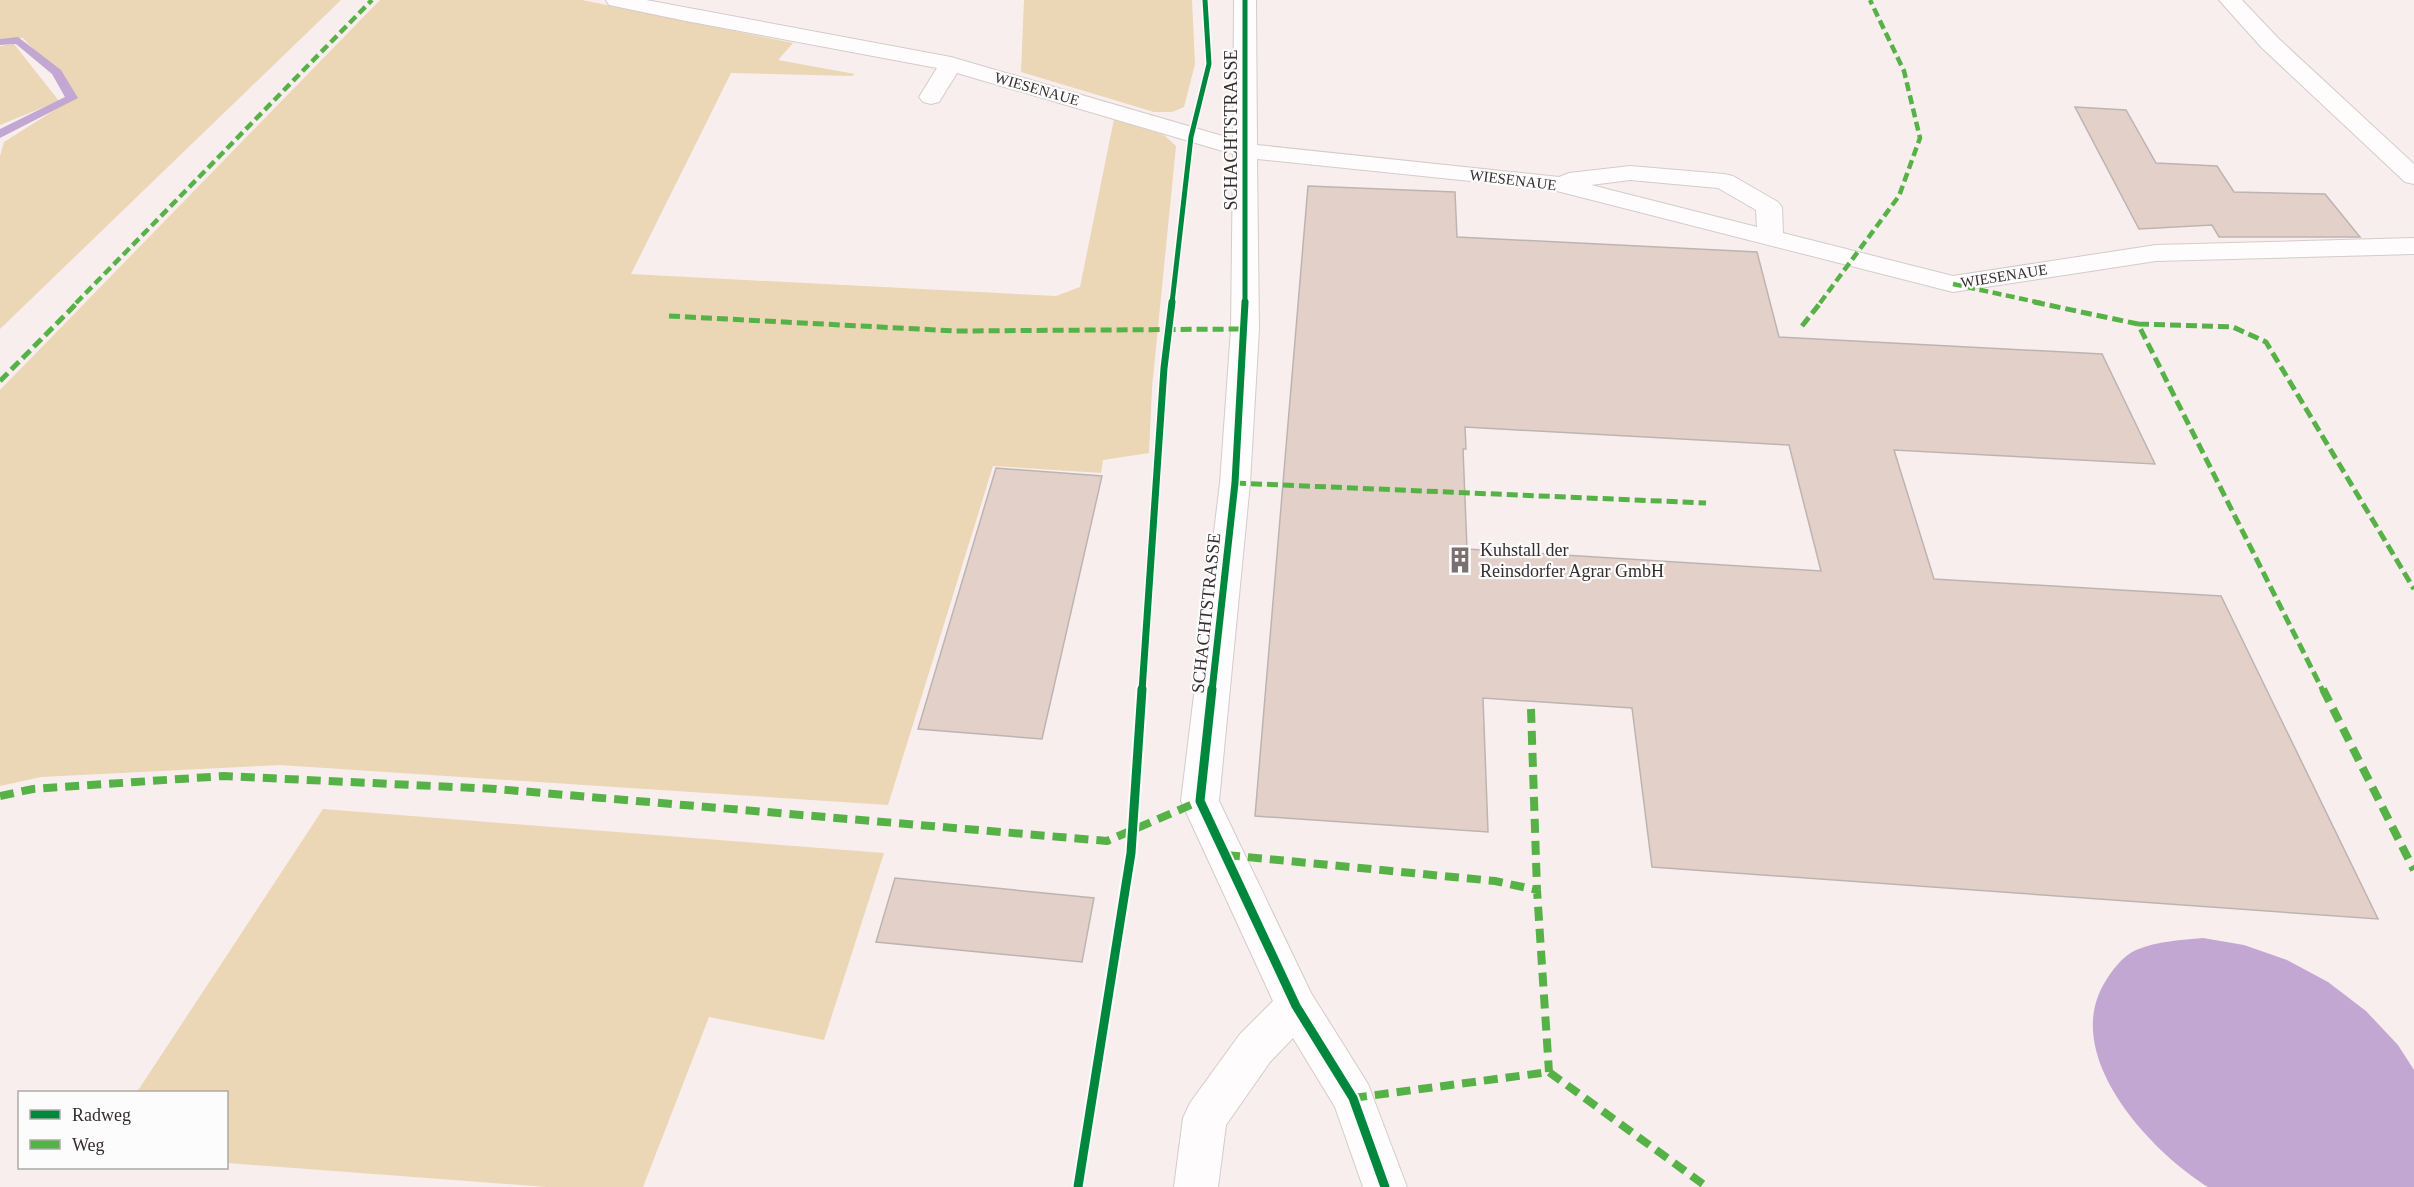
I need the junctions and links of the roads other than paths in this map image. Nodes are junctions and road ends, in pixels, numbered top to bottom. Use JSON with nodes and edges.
{"nodes":[{"id":1,"x":617,"y":0,"type":"edge"},
{"id":2,"x":1245,"y":0,"type":"edge"},
{"id":3,"x":2230,"y":0,"type":"edge"},
{"id":4,"x":951,"y":64,"type":"junction"},
{"id":5,"x":931,"y":97,"type":"dead end"},
{"id":6,"x":1247,"y":151,"type":"junction"},
{"id":7,"x":2414,"y":177,"type":"edge"},
{"id":8,"x":1549,"y":182,"type":"junction"},
{"id":9,"x":1770,"y":238,"type":"junction"},
{"id":10,"x":2414,"y":246,"type":"edge"},
{"id":11,"x":1296,"y":1006,"type":"junction"},
{"id":12,"x":1196,"y":1187,"type":"edge"},
{"id":13,"x":1385,"y":1187,"type":"edge"}],
"edges":[{"from":1,"to":4,"type":"street","name":"WIESENAUE"},
{"from":2,"to":6,"type":"street","name":"SCHACHTSTRASSE"},
{"from":3,"to":7,"type":"street"},
{"from":4,"to":5,"type":"street"},
{"from":4,"to":6,"type":"street","name":"WIESENAUE"},
{"from":6,"to":8,"type":"street","name":"WIESENAUE"},
{"from":6,"to":11,"type":"street","name":"SCHACHTSTRASSE"},
{"from":8,"to":9,"type":"street","name":"WIESENAUE"},
{"from":8,"to":9,"type":"street"},
{"from":9,"to":10,"type":"street","name":"WIESENAUE"},
{"from":11,"to":12,"type":"street"},
{"from":11,"to":13,"type":"street","name":"SCHACHTSTRASSE"}]}
